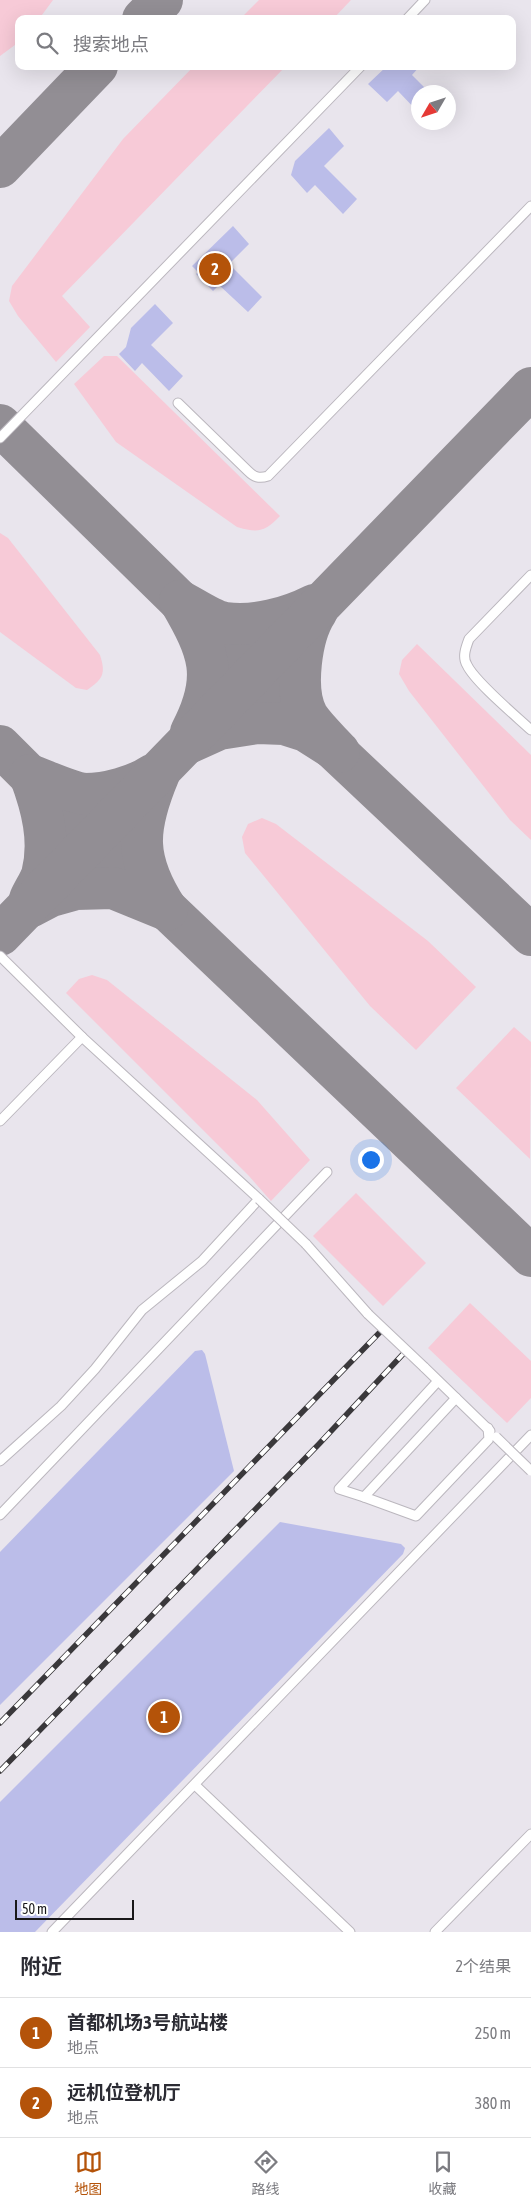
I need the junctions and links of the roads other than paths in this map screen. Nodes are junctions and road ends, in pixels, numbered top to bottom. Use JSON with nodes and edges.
{"nodes":[{"id":1,"x":425,"y":0,"type":"edge"},
{"id":2,"x":411,"y":15,"type":"edge"},
{"id":3,"x":357,"y":70,"type":"edge"},
{"id":4,"x":531,"y":206,"type":"edge"},
{"id":5,"x":178,"y":403,"type":"dead end"},
{"id":6,"x":0,"y":438,"type":"edge"},
{"id":7,"x":531,"y":574,"type":"edge"},
{"id":8,"x":531,"y":730,"type":"edge"},
{"id":9,"x":0,"y":956,"type":"edge"},
{"id":10,"x":82,"y":1036,"type":"junction"},
{"id":11,"x":0,"y":1121,"type":"edge"},
{"id":12,"x":326,"y":1172,"type":"dead end"},
{"id":13,"x":259,"y":1199,"type":"junction"},
{"id":14,"x":438,"y":1381,"type":"junction"},
{"id":15,"x":456,"y":1398,"type":"junction"},
{"id":16,"x":488,"y":1428,"type":"junction"},
{"id":17,"x":531,"y":1435,"type":"edge"},
{"id":18,"x":0,"y":1461,"type":"edge"},
{"id":19,"x":531,"y":1471,"type":"edge"},
{"id":20,"x":364,"y":1497,"type":"junction"},
{"id":21,"x":0,"y":1515,"type":"edge"},
{"id":22,"x":196,"y":1785,"type":"junction"},
{"id":23,"x":531,"y":1834,"type":"edge"},
{"id":24,"x":52,"y":1932,"type":"edge"},
{"id":25,"x":350,"y":1932,"type":"edge"},
{"id":26,"x":435,"y":1932,"type":"edge"}],
"edges":[{"from":1,"to":2,"type":"lane"},
{"from":3,"to":6,"type":"lane"},
{"from":4,"to":5,"type":"lane"},
{"from":7,"to":8,"type":"lane"},
{"from":9,"to":10,"type":"lane"},
{"from":10,"to":11,"type":"lane"},
{"from":10,"to":13,"type":"lane"},
{"from":12,"to":21,"type":"lane"},
{"from":13,"to":14,"type":"lane","bridge":true},
{"from":13,"to":18,"type":"lane"},
{"from":14,"to":15,"type":"lane"},
{"from":14,"to":20,"type":"lane"},
{"from":15,"to":16,"type":"lane"},
{"from":15,"to":20,"type":"lane"},
{"from":16,"to":19,"type":"lane","bridge":true},
{"from":16,"to":20,"type":"lane"},
{"from":17,"to":22,"type":"lane"},
{"from":22,"to":24,"type":"lane"},
{"from":22,"to":25,"type":"lane"},
{"from":23,"to":26,"type":"lane"}]}
